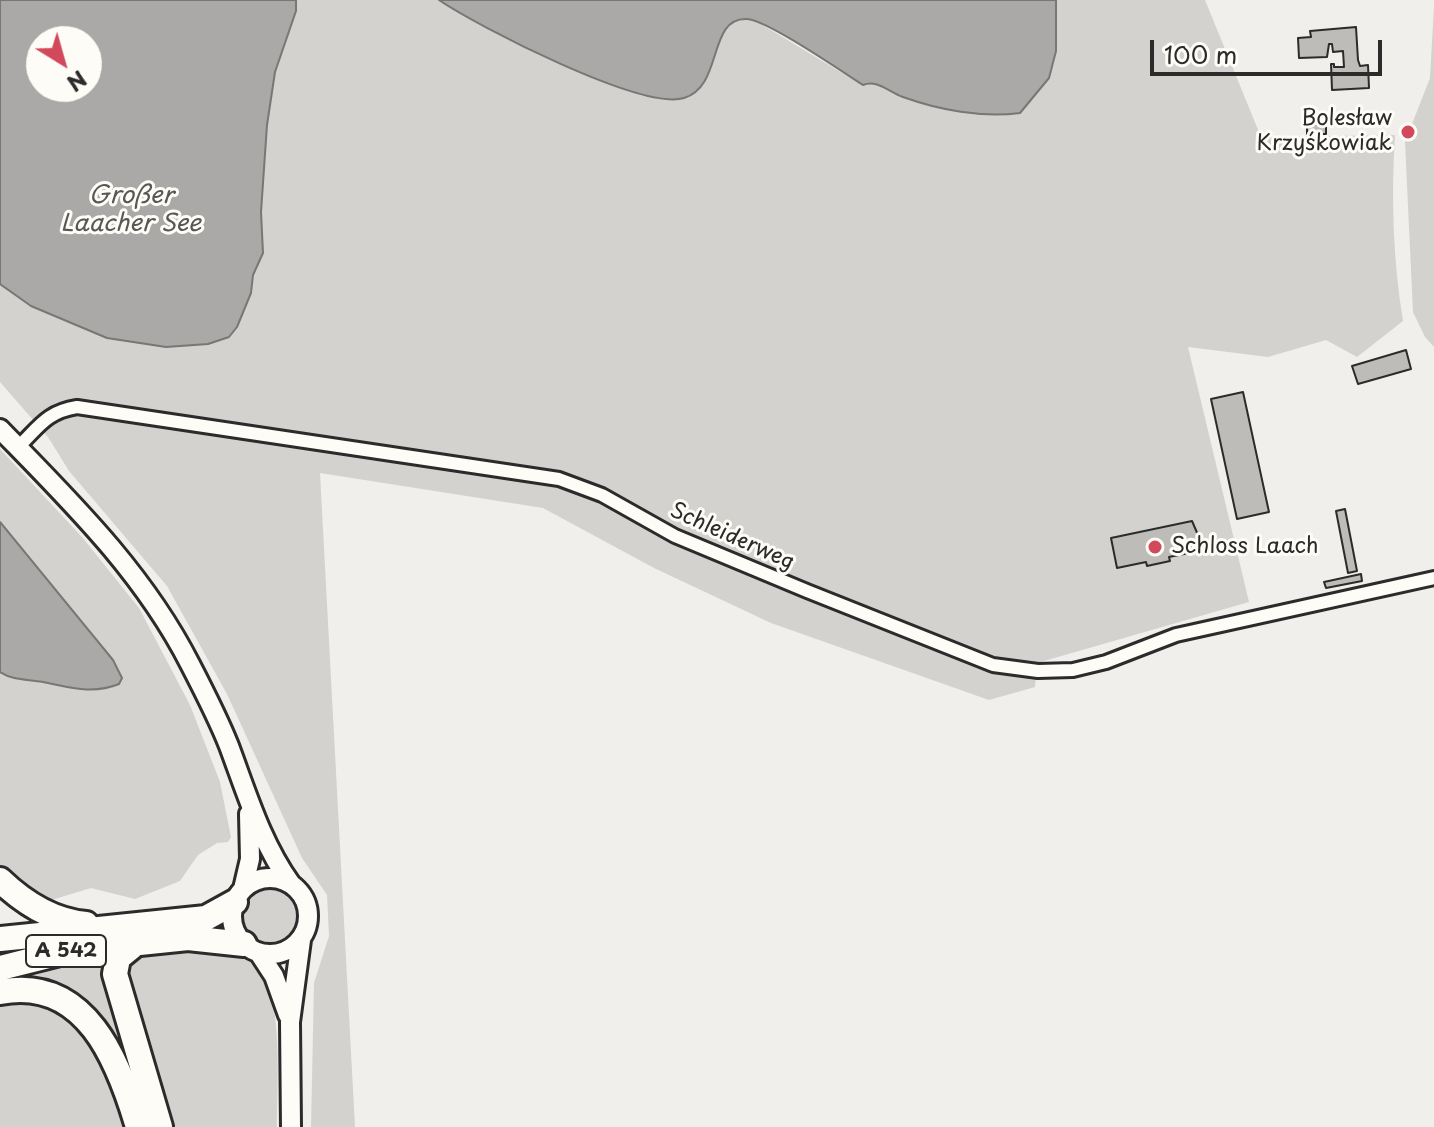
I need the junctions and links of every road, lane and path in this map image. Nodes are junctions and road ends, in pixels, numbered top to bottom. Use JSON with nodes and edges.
{"nodes":[{"id":1,"x":0,"y":429,"type":"edge"},
{"id":2,"x":18,"y":447,"type":"junction"},
{"id":3,"x":1434,"y":578,"type":"edge"},
{"id":4,"x":249,"y":804,"type":"junction"},
{"id":5,"x":0,"y":880,"type":"edge"},
{"id":6,"x":291,"y":884,"type":"junction"},
{"id":7,"x":239,"y":896,"type":"junction"},
{"id":8,"x":129,"y":936,"type":"junction"},
{"id":9,"x":0,"y":939,"type":"edge"},
{"id":10,"x":301,"y":940,"type":"junction"},
{"id":11,"x":251,"y":948,"type":"junction"},
{"id":12,"x":0,"y":968,"type":"edge"},
{"id":13,"x":0,"y":992,"type":"edge"},
{"id":14,"x":290,"y":1022,"type":"junction"},
{"id":15,"x":138,"y":1127,"type":"edge"},
{"id":16,"x":160,"y":1127,"type":"edge"},
{"id":17,"x":291,"y":1127,"type":"edge"}],
"edges":[{"from":1,"to":2,"type":"street"},
{"from":2,"to":3,"type":"street","name":"Schleiderweg"},
{"from":2,"to":4,"type":"street"},
{"from":4,"to":6,"type":"street"},
{"from":4,"to":7,"type":"street"},
{"from":5,"to":8,"type":"highway"},
{"from":6,"to":7,"type":"street"},
{"from":6,"to":10,"type":"street"},
{"from":7,"to":8,"type":"highway","number":"A 542"},
{"from":7,"to":11,"type":"street"},
{"from":8,"to":9,"type":"highway","number":"A 542"},
{"from":8,"to":11,"type":"highway","number":"A 542"},
{"from":8,"to":12,"type":"highway","number":"A 542"},
{"from":8,"to":16,"type":"highway"},
{"from":10,"to":11,"type":"street"},
{"from":10,"to":14,"type":"street"},
{"from":11,"to":14,"type":"street"},
{"from":13,"to":15,"type":"highway"},
{"from":14,"to":17,"type":"street"}]}
